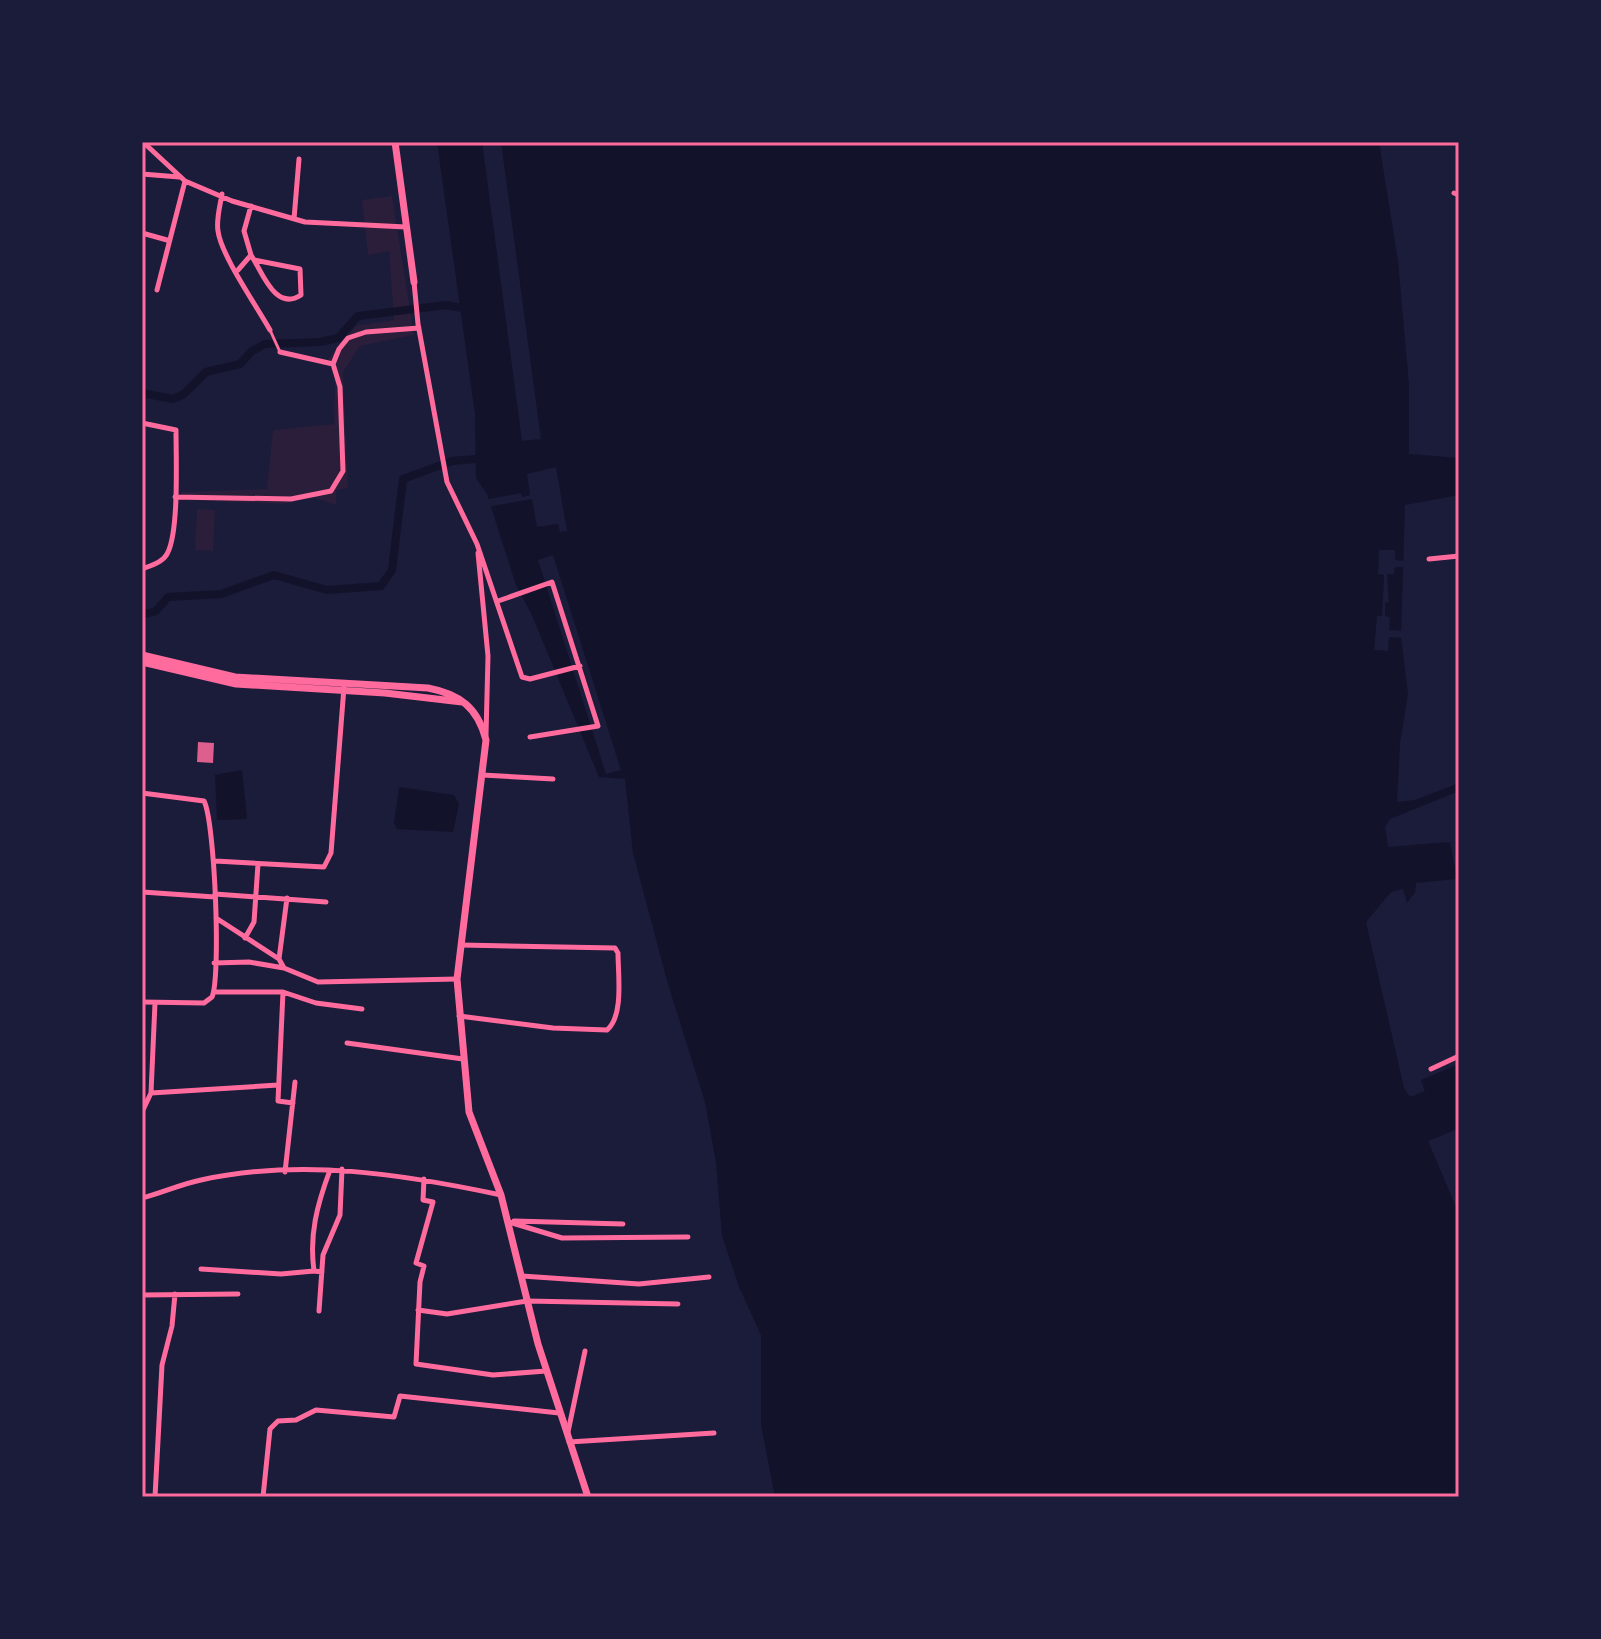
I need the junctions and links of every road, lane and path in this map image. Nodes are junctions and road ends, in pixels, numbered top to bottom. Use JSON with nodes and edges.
{"nodes":[{"id":1,"x":143,"y":142,"type":"edge"},
{"id":2,"x":395,"y":142,"type":"edge"},
{"id":3,"x":299,"y":159,"type":"dead end"},
{"id":4,"x":142,"y":174,"type":"edge"},
{"id":5,"x":182,"y":179,"type":"junction"},
{"id":6,"x":222,"y":194,"type":"junction"},
{"id":7,"x":251,"y":206,"type":"junction"},
{"id":8,"x":294,"y":219,"type":"junction"},
{"id":9,"x":406,"y":227,"type":"junction"},
{"id":10,"x":142,"y":233,"type":"edge"},
{"id":11,"x":167,"y":240,"type":"junction"},
{"id":12,"x":253,"y":257,"type":"junction"},
{"id":13,"x":238,"y":270,"type":"junction"},
{"id":14,"x":414,"y":282,"type":"joint"},
{"id":15,"x":157,"y":290,"type":"dead end"},
{"id":16,"x":418,"y":326,"type":"junction"},
{"id":17,"x":270,"y":330,"type":"joint"},
{"id":18,"x":280,"y":352,"type":"joint"},
{"id":19,"x":333,"y":364,"type":"junction"},
{"id":20,"x":142,"y":423,"type":"edge"},
{"id":21,"x":175,"y":497,"type":"junction"},
{"id":22,"x":477,"y":544,"type":"junction"},
{"id":23,"x":1459,"y":556,"type":"edge"},
{"id":24,"x":1429,"y":559,"type":"dead end"},
{"id":25,"x":142,"y":569,"type":"edge"},
{"id":26,"x":498,"y":601,"type":"junction"},
{"id":27,"x":142,"y":655,"type":"edge"},
{"id":28,"x":142,"y":662,"type":"edge"},
{"id":29,"x":580,"y":666,"type":"junction"},
{"id":30,"x":344,"y":687,"type":"junction"},
{"id":31,"x":530,"y":737,"type":"dead end"},
{"id":32,"x":486,"y":740,"type":"junction"},
{"id":33,"x":482,"y":775,"type":"junction"},
{"id":34,"x":553,"y":779,"type":"dead end"},
{"id":35,"x":142,"y":793,"type":"edge"},
{"id":36,"x":215,"y":861,"type":"junction"},
{"id":37,"x":258,"y":864,"type":"junction"},
{"id":38,"x":142,"y":892,"type":"edge"},
{"id":39,"x":215,"y":895,"type":"junction"},
{"id":40,"x":257,"y":897,"type":"junction"},
{"id":41,"x":287,"y":898,"type":"junction"},
{"id":42,"x":326,"y":902,"type":"dead end"},
{"id":43,"x":215,"y":917,"type":"junction"},
{"id":44,"x":245,"y":938,"type":"junction"},
{"id":45,"x":460,"y":945,"type":"junction"},
{"id":46,"x":279,"y":959,"type":"junction"},
{"id":47,"x":214,"y":963,"type":"junction"},
{"id":48,"x":284,"y":968,"type":"junction"},
{"id":49,"x":457,"y":979,"type":"junction"},
{"id":50,"x":215,"y":992,"type":"junction"},
{"id":51,"x":283,"y":992,"type":"junction"},
{"id":52,"x":142,"y":1002,"type":"edge"},
{"id":53,"x":155,"y":1003,"type":"junction"},
{"id":54,"x":362,"y":1009,"type":"dead end"},
{"id":55,"x":459,"y":1016,"type":"junction"},
{"id":56,"x":347,"y":1043,"type":"dead end"},
{"id":57,"x":1459,"y":1056,"type":"edge"},
{"id":58,"x":463,"y":1059,"type":"junction"},
{"id":59,"x":1431,"y":1069,"type":"dead end"},
{"id":60,"x":295,"y":1082,"type":"dead end"},
{"id":61,"x":278,"y":1085,"type":"junction"},
{"id":62,"x":151,"y":1093,"type":"junction"},
{"id":63,"x":293,"y":1103,"type":"junction"},
{"id":64,"x":142,"y":1112,"type":"edge"},
{"id":65,"x":342,"y":1169,"type":"junction"},
{"id":66,"x":330,"y":1170,"type":"junction"},
{"id":67,"x":285,"y":1172,"type":"junction"},
{"id":68,"x":424,"y":1179,"type":"junction"},
{"id":69,"x":501,"y":1195,"type":"junction"},
{"id":70,"x":142,"y":1198,"type":"edge"},
{"id":71,"x":509,"y":1222,"type":"junction"},
{"id":72,"x":623,"y":1224,"type":"dead end"},
{"id":73,"x":688,"y":1237,"type":"dead end"},
{"id":74,"x":201,"y":1269,"type":"dead end"},
{"id":75,"x":314,"y":1271,"type":"junction"},
{"id":76,"x":322,"y":1272,"type":"junction"},
{"id":77,"x":522,"y":1276,"type":"junction"},
{"id":78,"x":709,"y":1277,"type":"dead end"},
{"id":79,"x":175,"y":1294,"type":"junction"},
{"id":80,"x":238,"y":1294,"type":"dead end"},
{"id":81,"x":142,"y":1295,"type":"edge"},
{"id":82,"x":527,"y":1301,"type":"junction"},
{"id":83,"x":678,"y":1304,"type":"dead end"},
{"id":84,"x":418,"y":1310,"type":"junction"},
{"id":85,"x":319,"y":1311,"type":"dead end"},
{"id":86,"x":585,"y":1351,"type":"dead end"},
{"id":87,"x":546,"y":1371,"type":"junction"},
{"id":88,"x":559,"y":1413,"type":"junction"},
{"id":89,"x":714,"y":1433,"type":"dead end"},
{"id":90,"x":568,"y":1439,"type":"junction"},
{"id":91,"x":155,"y":1497,"type":"edge"},
{"id":92,"x":263,"y":1497,"type":"edge"},
{"id":93,"x":588,"y":1497,"type":"edge"}],
"edges":[{"from":1,"to":5,"type":"street"},
{"from":2,"to":9,"type":"main road"},
{"from":3,"to":8,"type":"street"},
{"from":4,"to":5,"type":"street"},
{"from":5,"to":6,"type":"street"},
{"from":5,"to":11,"type":"street"},
{"from":6,"to":7,"type":"street"},
{"from":6,"to":13,"type":"street"},
{"from":7,"to":8,"type":"street"},
{"from":7,"to":12,"type":"street"},
{"from":8,"to":9,"type":"street"},
{"from":9,"to":14,"type":"main road"},
{"from":10,"to":11,"type":"street"},
{"from":11,"to":15,"type":"street"},
{"from":12,"to":12,"type":"street"},
{"from":12,"to":13,"type":"street"},
{"from":13,"to":17,"type":"street"},
{"from":14,"to":16,"type":"street"},
{"from":16,"to":19,"type":"street"},
{"from":16,"to":22,"type":"street"},
{"from":17,"to":18,"type":"street"},
{"from":18,"to":19,"type":"street"},
{"from":19,"to":21,"type":"street"},
{"from":20,"to":21,"type":"street"},
{"from":21,"to":25,"type":"street"},
{"from":22,"to":26,"type":"street"},
{"from":22,"to":32,"type":"street"},
{"from":23,"to":24,"type":"street"},
{"from":26,"to":29,"type":"street"},
{"from":26,"to":29,"type":"street"},
{"from":27,"to":30,"type":"main road"},
{"from":28,"to":30,"type":"main road"},
{"from":29,"to":31,"type":"street"},
{"from":30,"to":32,"type":"main road"},
{"from":30,"to":37,"type":"street"},
{"from":32,"to":33,"type":"main road"},
{"from":33,"to":34,"type":"street"},
{"from":33,"to":45,"type":"main road"},
{"from":35,"to":36,"type":"street"},
{"from":36,"to":37,"type":"street"},
{"from":36,"to":39,"type":"street"},
{"from":37,"to":40,"type":"street"},
{"from":38,"to":39,"type":"street"},
{"from":39,"to":40,"type":"street"},
{"from":39,"to":43,"type":"street"},
{"from":40,"to":41,"type":"street"},
{"from":40,"to":44,"type":"street"},
{"from":41,"to":42,"type":"street"},
{"from":41,"to":46,"type":"street"},
{"from":43,"to":44,"type":"street"},
{"from":43,"to":47,"type":"street"},
{"from":44,"to":46,"type":"street"},
{"from":45,"to":49,"type":"main road"},
{"from":45,"to":55,"type":"street"},
{"from":46,"to":48,"type":"street"},
{"from":47,"to":48,"type":"street"},
{"from":47,"to":50,"type":"street"},
{"from":48,"to":49,"type":"street"},
{"from":49,"to":55,"type":"main road"},
{"from":50,"to":51,"type":"street"},
{"from":50,"to":53,"type":"street"},
{"from":51,"to":54,"type":"street"},
{"from":51,"to":61,"type":"street"},
{"from":52,"to":53,"type":"street"},
{"from":53,"to":62,"type":"street"},
{"from":55,"to":58,"type":"main road"},
{"from":56,"to":58,"type":"street"},
{"from":57,"to":59,"type":"street"},
{"from":58,"to":69,"type":"main road"},
{"from":60,"to":63,"type":"street"},
{"from":61,"to":62,"type":"street"},
{"from":61,"to":63,"type":"street"},
{"from":62,"to":64,"type":"street"},
{"from":63,"to":67,"type":"street"},
{"from":65,"to":66,"type":"street"},
{"from":65,"to":68,"type":"street"},
{"from":65,"to":76,"type":"street"},
{"from":66,"to":67,"type":"street"},
{"from":66,"to":75,"type":"street"},
{"from":67,"to":70,"type":"street"},
{"from":68,"to":69,"type":"street"},
{"from":68,"to":84,"type":"street"},
{"from":69,"to":71,"type":"main road"},
{"from":71,"to":72,"type":"street"},
{"from":71,"to":73,"type":"street"},
{"from":71,"to":77,"type":"main road"},
{"from":74,"to":75,"type":"street"},
{"from":75,"to":76,"type":"street"},
{"from":76,"to":85,"type":"street"},
{"from":77,"to":78,"type":"street"},
{"from":77,"to":82,"type":"main road"},
{"from":79,"to":80,"type":"street"},
{"from":79,"to":81,"type":"street"},
{"from":79,"to":91,"type":"street"},
{"from":82,"to":83,"type":"street"},
{"from":82,"to":84,"type":"street"},
{"from":82,"to":87,"type":"main road"},
{"from":84,"to":87,"type":"street"},
{"from":86,"to":90,"type":"street"},
{"from":87,"to":88,"type":"main road"},
{"from":88,"to":90,"type":"main road"},
{"from":88,"to":92,"type":"street"},
{"from":89,"to":90,"type":"street"},
{"from":90,"to":93,"type":"main road"}]}
